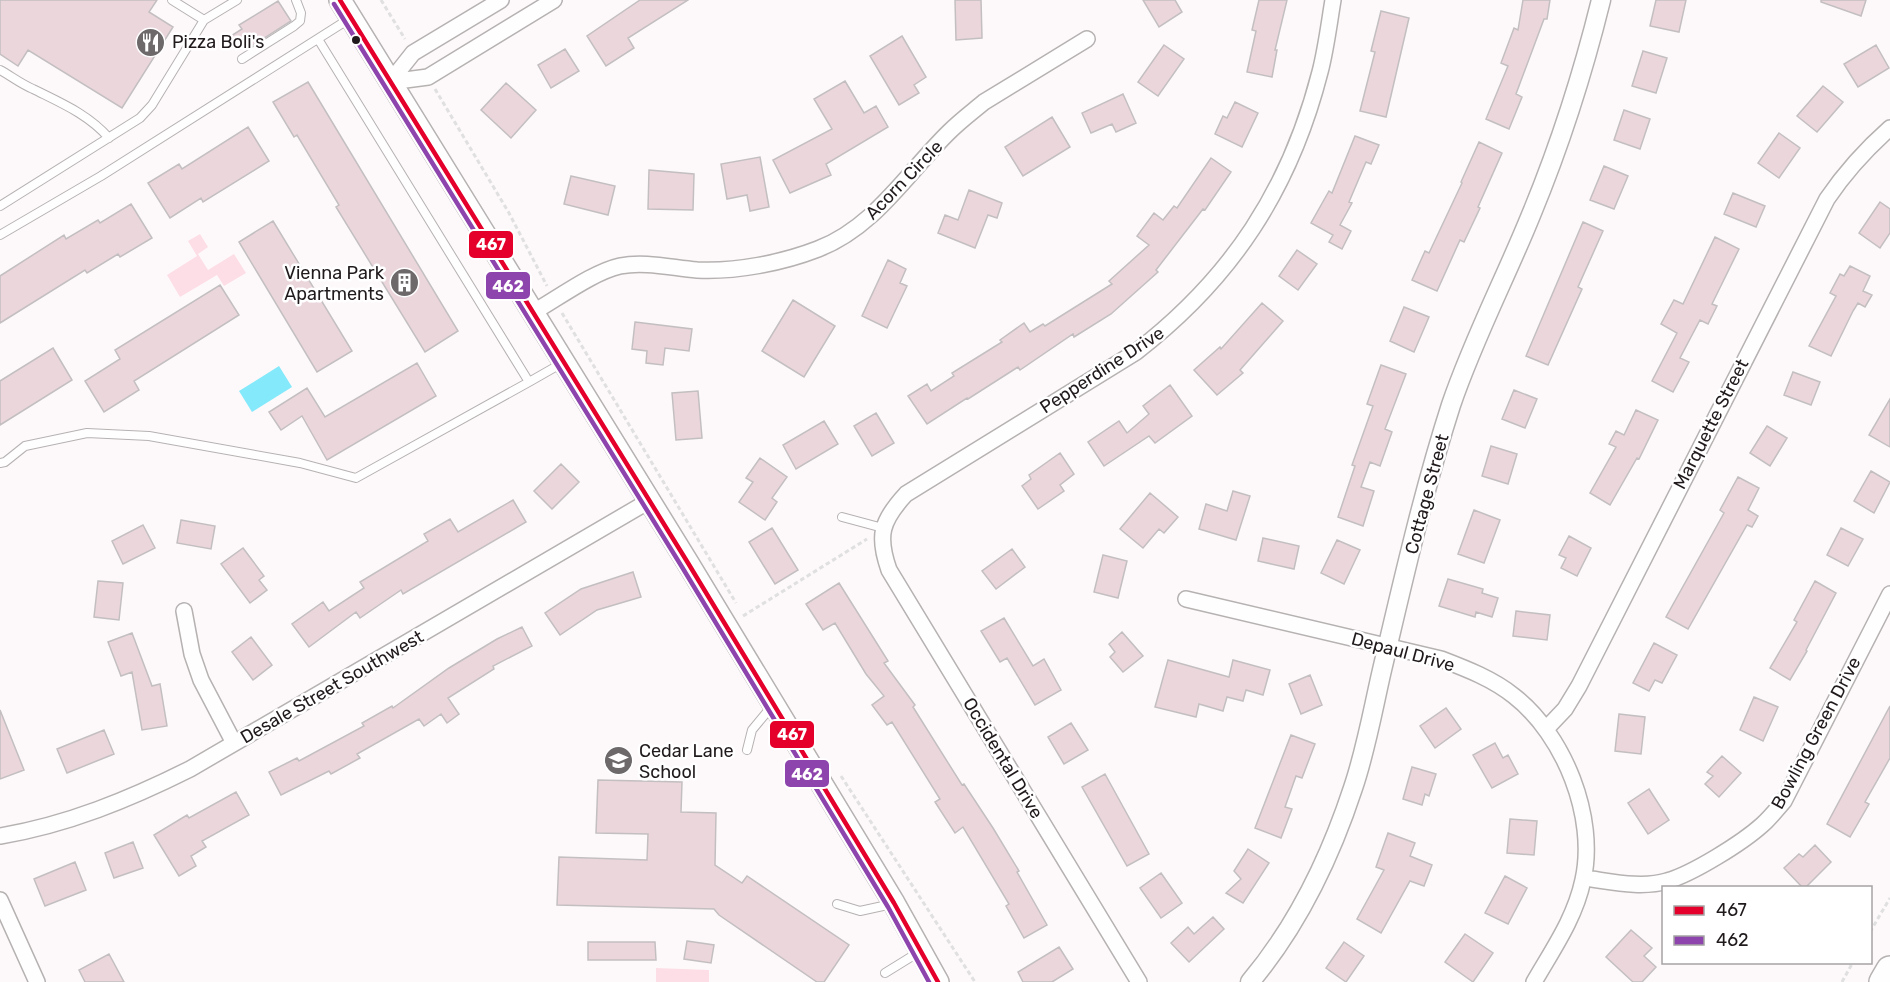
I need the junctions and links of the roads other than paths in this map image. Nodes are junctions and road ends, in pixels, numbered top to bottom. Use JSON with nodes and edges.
{"nodes":[{"id":1,"x":172,"y":0,"type":"edge"},
{"id":2,"x":237,"y":0,"type":"edge"},
{"id":3,"x":296,"y":0,"type":"edge"},
{"id":4,"x":501,"y":0,"type":"edge"},
{"id":5,"x":554,"y":0,"type":"edge"},
{"id":6,"x":1333,"y":0,"type":"edge"},
{"id":7,"x":1601,"y":0,"type":"edge"},
{"id":8,"x":345,"y":9,"type":"edge"},
{"id":9,"x":204,"y":20,"type":"junction"},
{"id":10,"x":318,"y":39,"type":"junction"},
{"id":11,"x":1087,"y":39,"type":"dead end"},
{"id":12,"x":242,"y":59,"type":"dead end"},
{"id":13,"x":0,"y":70,"type":"edge"},
{"id":14,"x":390,"y":82,"type":"junction"},
{"id":15,"x":1890,"y":128,"type":"edge"},
{"id":16,"x":109,"y":138,"type":"junction"},
{"id":17,"x":0,"y":206,"type":"edge"},
{"id":18,"x":0,"y":235,"type":"edge"},
{"id":19,"x":532,"y":313,"type":"junction"},
{"id":20,"x":564,"y":362,"type":"junction"},
{"id":21,"x":529,"y":382,"type":"junction"},
{"id":22,"x":0,"y":463,"type":"edge"},
{"id":23,"x":649,"y":501,"type":"junction"},
{"id":24,"x":842,"y":517,"type":"dead end"},
{"id":25,"x":883,"y":528,"type":"junction"},
{"id":26,"x":1890,"y":594,"type":"edge"},
{"id":27,"x":1186,"y":599,"type":"dead end"},
{"id":28,"x":184,"y":611,"type":"dead end"},
{"id":29,"x":1388,"y":646,"type":"junction"},
{"id":30,"x":773,"y":704,"type":"junction"},
{"id":31,"x":1546,"y":729,"type":"junction"},
{"id":32,"x":234,"y":743,"type":"junction"},
{"id":33,"x":747,"y":750,"type":"dead end"},
{"id":34,"x":0,"y":836,"type":"edge"},
{"id":35,"x":1584,"y":878,"type":"junction"},
{"id":36,"x":0,"y":900,"type":"edge"},
{"id":37,"x":894,"y":903,"type":"junction"},
{"id":38,"x":837,"y":904,"type":"dead end"},
{"id":39,"x":920,"y":951,"type":"junction"},
{"id":40,"x":1890,"y":970,"type":"edge"},
{"id":41,"x":885,"y":973,"type":"dead end"},
{"id":42,"x":37,"y":982,"type":"edge"},
{"id":43,"x":938,"y":982,"type":"edge"},
{"id":44,"x":1139,"y":982,"type":"edge"},
{"id":45,"x":1250,"y":982,"type":"edge"},
{"id":46,"x":1534,"y":982,"type":"edge"},
{"id":47,"x":1883,"y":982,"type":"edge"}],
"edges":[{"from":1,"to":9,"type":"lane"},
{"from":2,"to":9,"type":"lane"},
{"from":3,"to":12,"type":"lane"},
{"from":4,"to":14,"type":"street"},
{"from":5,"to":14,"type":"street"},
{"from":6,"to":25,"type":"street","name":"Pepperdine Drive"},
{"from":7,"to":29,"type":"street","name":"Cottage Street"},
{"from":8,"to":10,"type":"lane"},
{"from":8,"to":14,"type":"main road"},
{"from":9,"to":16,"type":"lane"},
{"from":10,"to":18,"type":"lane"},
{"from":10,"to":21,"type":"lane"},
{"from":11,"to":19,"type":"street","name":"Acorn Circle"},
{"from":13,"to":16,"type":"lane"},
{"from":14,"to":19,"type":"main road"},
{"from":15,"to":31,"type":"street","name":"Marquette Street"},
{"from":16,"to":17,"type":"lane"},
{"from":19,"to":20,"type":"main road"},
{"from":20,"to":21,"type":"lane"},
{"from":20,"to":23,"type":"main road"},
{"from":21,"to":22,"type":"lane"},
{"from":23,"to":30,"type":"main road"},
{"from":23,"to":32,"type":"street","name":"Desale Street Southwest"},
{"from":24,"to":25,"type":"lane"},
{"from":25,"to":44,"type":"street","name":"Occidental Drive"},
{"from":26,"to":35,"type":"street","name":"Bowling Green Drive"},
{"from":27,"to":29,"type":"street","name":"Depaul Drive"},
{"from":28,"to":32,"type":"street"},
{"from":29,"to":31,"type":"street","name":"Depaul Drive"},
{"from":29,"to":45,"type":"street","name":"Cottage Street"},
{"from":30,"to":33,"type":"lane"},
{"from":30,"to":37,"type":"main road"},
{"from":31,"to":35,"type":"street","name":"Depaul Drive"},
{"from":32,"to":34,"type":"street","name":"Desale Street Southwest"},
{"from":35,"to":46,"type":"street","name":"Depaul Drive"},
{"from":36,"to":42,"type":"street"},
{"from":37,"to":38,"type":"lane"},
{"from":37,"to":39,"type":"main road"},
{"from":39,"to":41,"type":"lane"},
{"from":39,"to":43,"type":"main road"},
{"from":40,"to":47,"type":"highway"}]}
